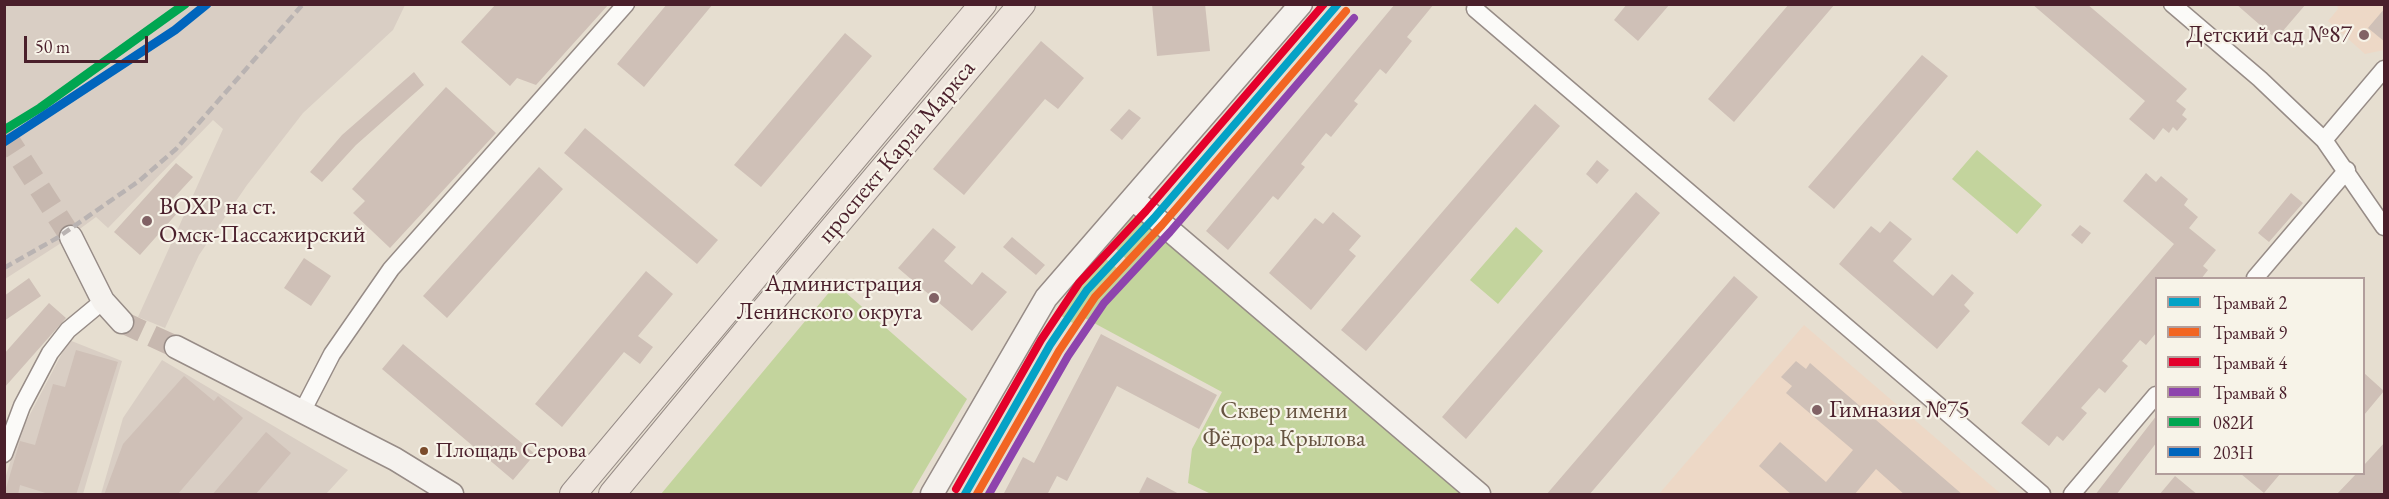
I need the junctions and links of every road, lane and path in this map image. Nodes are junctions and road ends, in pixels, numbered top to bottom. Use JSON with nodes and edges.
{"nodes":[{"id":1,"x":626,"y":4,"type":"edge"},
{"id":2,"x":983,"y":4,"type":"edge"},
{"id":3,"x":1022,"y":4,"type":"edge"},
{"id":4,"x":1301,"y":4,"type":"edge"},
{"id":5,"x":2172,"y":4,"type":"edge"},
{"id":6,"x":1475,"y":9,"type":"dead end"},
{"id":7,"x":2385,"y":69,"type":"edge"},
{"id":8,"x":876,"y":133,"type":"junction"},
{"id":9,"x":2324,"y":140,"type":"junction"},
{"id":10,"x":898,"y":151,"type":"junction"},
{"id":11,"x":2347,"y":170,"type":"junction"},
{"id":12,"x":1133,"y":199,"type":"junction"},
{"id":13,"x":2385,"y":227,"type":"edge"},
{"id":14,"x":72,"y":237,"type":"tunnel mouth"},
{"id":15,"x":2257,"y":277,"type":"edge"},
{"id":16,"x":103,"y":301,"type":"junction"},
{"id":17,"x":122,"y":322,"type":"tunnel mouth"},
{"id":18,"x":176,"y":347,"type":"tunnel mouth"},
{"id":19,"x":2155,"y":397,"type":"edge"},
{"id":20,"x":302,"y":412,"type":"junction"},
{"id":21,"x":4,"y":454,"type":"edge"},
{"id":22,"x":452,"y":495,"type":"edge"},
{"id":23,"x":573,"y":495,"type":"edge"},
{"id":24,"x":612,"y":495,"type":"edge"},
{"id":25,"x":932,"y":495,"type":"edge"},
{"id":26,"x":1479,"y":495,"type":"edge"},
{"id":27,"x":2042,"y":495,"type":"edge"},
{"id":28,"x":2072,"y":495,"type":"edge"}],
"edges":[{"from":1,"to":20,"type":"street"},
{"from":2,"to":8,"type":"main road","name":"проспект Карла Маркса"},
{"from":3,"to":10,"type":"main road","name":"проспект Карла Маркса"},
{"from":4,"to":12,"type":"street"},
{"from":5,"to":9,"type":"street"},
{"from":6,"to":27,"type":"street"},
{"from":7,"to":9,"type":"street"},
{"from":8,"to":10,"type":"main road"},
{"from":8,"to":23,"type":"main road","name":"проспект Карла Маркса"},
{"from":9,"to":11,"type":"street"},
{"from":10,"to":24,"type":"main road","name":"проспект Карла Маркса"},
{"from":11,"to":13,"type":"street"},
{"from":11,"to":15,"type":"street"},
{"from":12,"to":25,"type":"street"},
{"from":12,"to":26,"type":"street"},
{"from":14,"to":16,"type":"street"},
{"from":16,"to":17,"type":"street"},
{"from":16,"to":21,"type":"street"},
{"from":18,"to":20,"type":"street"},
{"from":19,"to":28,"type":"street"},
{"from":20,"to":22,"type":"street"}]}
